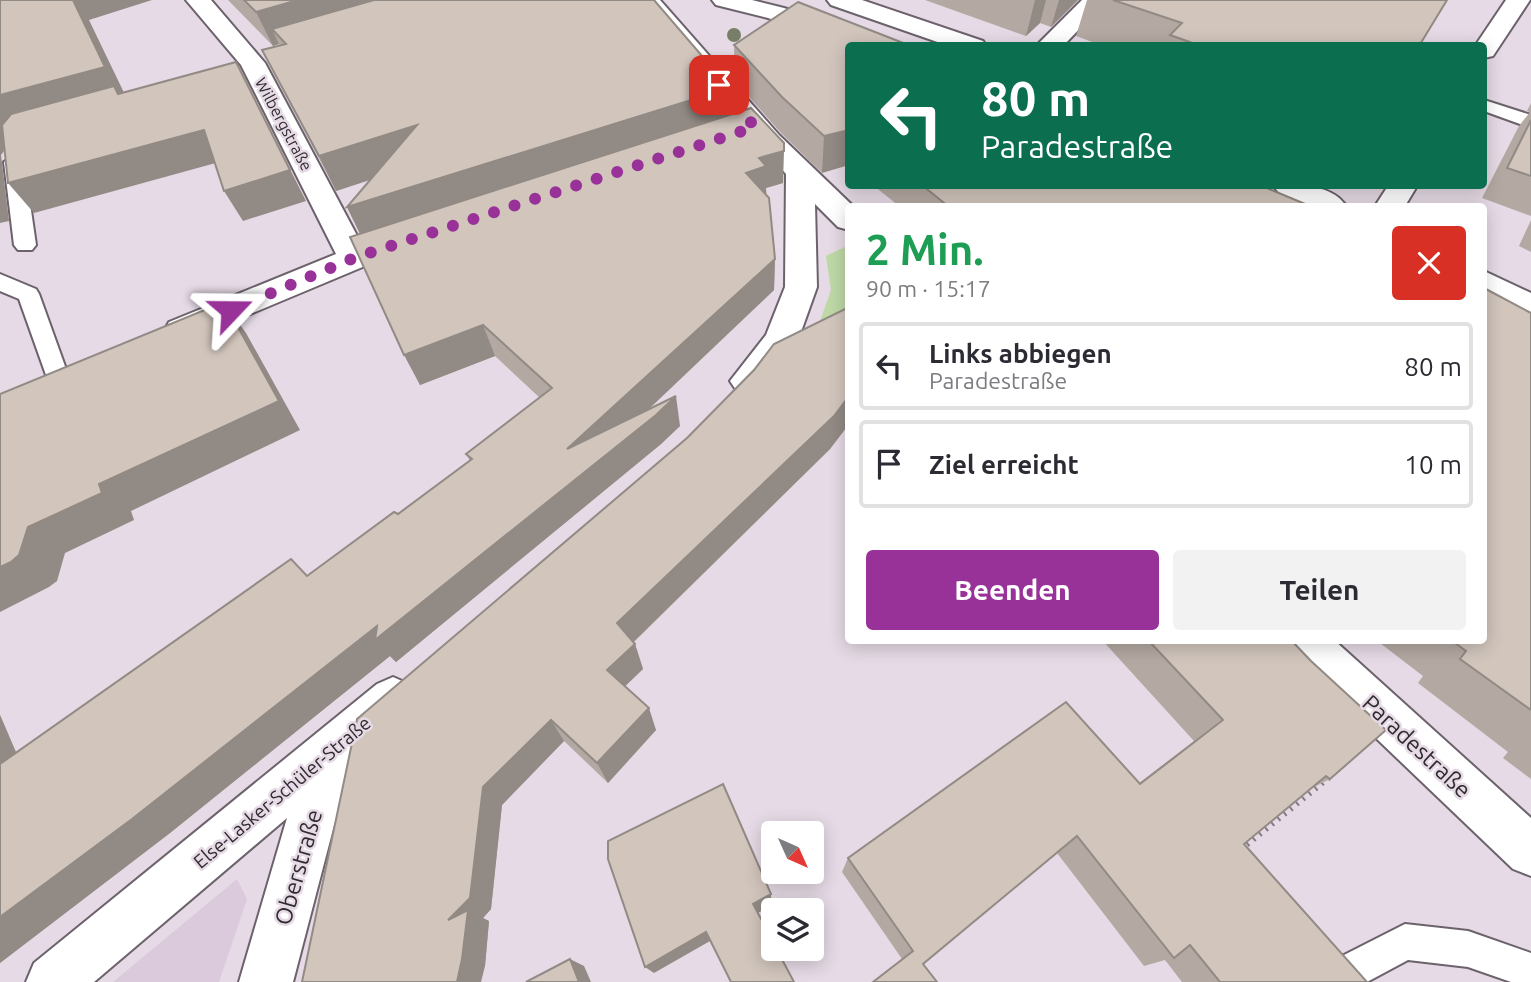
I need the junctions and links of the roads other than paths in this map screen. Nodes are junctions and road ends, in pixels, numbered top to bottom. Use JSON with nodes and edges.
{"nodes":[{"id":1,"x":198,"y":0,"type":"edge"},
{"id":2,"x":647,"y":0,"type":"edge"},
{"id":3,"x":724,"y":0,"type":"edge"},
{"id":4,"x":839,"y":0,"type":"edge"},
{"id":5,"x":1095,"y":0,"type":"edge"},
{"id":6,"x":1518,"y":0,"type":"edge"},
{"id":7,"x":860,"y":42,"type":"edge"},
{"id":8,"x":962,"y":42,"type":"edge"},
{"id":9,"x":1052,"y":42,"type":"edge"},
{"id":10,"x":1487,"y":46,"type":"edge"},
{"id":11,"x":1487,"y":106,"type":"edge"},
{"id":12,"x":1527,"y":120,"type":"dead end"},
{"id":13,"x":20,"y":146,"type":"edge"},
{"id":14,"x":800,"y":174,"type":"junction"},
{"id":15,"x":1294,"y":189,"type":"edge"},
{"id":16,"x":1258,"y":194,"type":"edge"},
{"id":17,"x":1282,"y":203,"type":"edge"},
{"id":18,"x":1325,"y":203,"type":"edge"},
{"id":19,"x":845,"y":216,"type":"edge"},
{"id":20,"x":432,"y":233,"type":"edge"},
{"id":21,"x":25,"y":245,"type":"dead end"},
{"id":22,"x":354,"y":258,"type":"junction"},
{"id":23,"x":0,"y":282,"type":"edge"},
{"id":24,"x":1487,"y":284,"type":"edge"},
{"id":25,"x":1531,"y":307,"type":"edge"},
{"id":26,"x":149,"y":345,"type":"edge"},
{"id":27,"x":60,"y":382,"type":"edge"},
{"id":28,"x":722,"y":410,"type":"edge"},
{"id":29,"x":1307,"y":644,"type":"edge"},
{"id":30,"x":414,"y":681,"type":"edge"},
{"id":31,"x":330,"y":752,"type":"junction"},
{"id":32,"x":1531,"y":851,"type":"edge"},
{"id":33,"x":1355,"y":969,"type":"edge"},
{"id":34,"x":1531,"y":971,"type":"edge"},
{"id":35,"x":53,"y":982,"type":"edge"},
{"id":36,"x":266,"y":982,"type":"edge"}],
"edges":[{"from":1,"to":22,"type":"street","name":"Wilbergstraße"},
{"from":2,"to":14,"type":"street"},
{"from":3,"to":7,"type":"street"},
{"from":4,"to":8,"type":"street"},
{"from":5,"to":9,"type":"street"},
{"from":6,"to":10,"type":"street"},
{"from":11,"to":12,"type":"lane"},
{"from":13,"to":21,"type":"lane"},
{"from":14,"to":19,"type":"street"},
{"from":14,"to":28,"type":"street"},
{"from":15,"to":18,"type":"street"},
{"from":16,"to":17,"type":"street"},
{"from":20,"to":22,"type":"street"},
{"from":22,"to":26,"type":"street"},
{"from":23,"to":27,"type":"lane"},
{"from":24,"to":25,"type":"street"},
{"from":29,"to":32,"type":"street","name":"Paradestraße"},
{"from":30,"to":31,"type":"street","name":"Else-Lasker-Schüler-Straße"},
{"from":31,"to":35,"type":"street","name":"Else-Lasker-Schüler-Straße"},
{"from":31,"to":36,"type":"street","name":"Oberstraße"},
{"from":33,"to":34,"type":"lane"}]}
